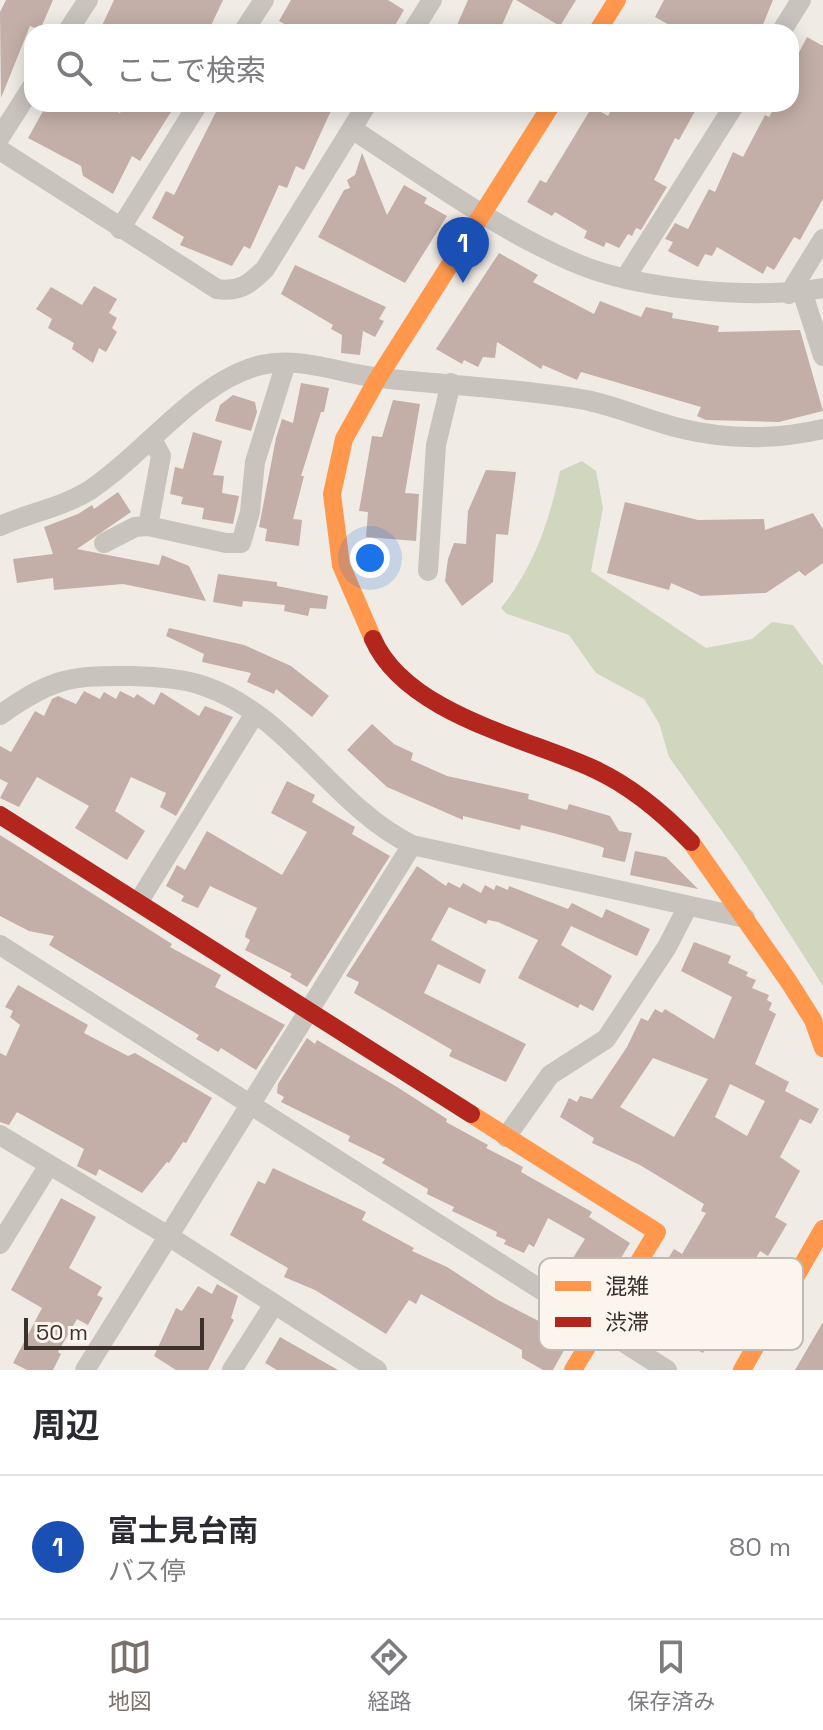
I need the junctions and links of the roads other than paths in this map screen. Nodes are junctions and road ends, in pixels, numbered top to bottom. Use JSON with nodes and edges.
{"nodes":[{"id":1,"x":88,"y":0,"type":"edge"},
{"id":2,"x":264,"y":0,"type":"edge"},
{"id":3,"x":432,"y":0,"type":"edge"},
{"id":4,"x":617,"y":0,"type":"edge"},
{"id":5,"x":801,"y":0,"type":"edge"},
{"id":6,"x":72,"y":24,"type":"edge"},
{"id":7,"x":248,"y":24,"type":"edge"},
{"id":8,"x":417,"y":24,"type":"edge"},
{"id":9,"x":602,"y":24,"type":"edge"},
{"id":10,"x":786,"y":24,"type":"edge"},
{"id":11,"x":24,"y":100,"type":"edge"},
{"id":12,"x":193,"y":112,"type":"edge"},
{"id":13,"x":362,"y":112,"type":"edge"},
{"id":14,"x":547,"y":112,"type":"edge"},
{"id":15,"x":730,"y":112,"type":"edge"},
{"id":16,"x":352,"y":129,"type":"junction"},
{"id":17,"x":0,"y":137,"type":"edge"},
{"id":18,"x":0,"y":150,"type":"edge"},
{"id":19,"x":484,"y":214,"type":"junction"},
{"id":20,"x":120,"y":229,"type":"junction"},
{"id":21,"x":823,"y":239,"type":"edge"},
{"id":22,"x":626,"y":277,"type":"junction"},
{"id":23,"x":805,"y":291,"type":"edge"},
{"id":24,"x":823,"y":356,"type":"edge"},
{"id":25,"x":286,"y":363,"type":"junction"},
{"id":26,"x":378,"y":378,"type":"junction"},
{"id":27,"x":451,"y":383,"type":"junction"},
{"id":28,"x":823,"y":429,"type":"edge"},
{"id":29,"x":152,"y":439,"type":"junction"},
{"id":30,"x":0,"y":526,"type":"edge"},
{"id":31,"x":148,"y":526,"type":"junction"},
{"id":32,"x":104,"y":543,"type":"dead end"},
{"id":33,"x":428,"y":571,"type":"dead end"},
{"id":34,"x":0,"y":715,"type":"edge"},
{"id":35,"x":254,"y":715,"type":"junction"},
{"id":36,"x":0,"y":815,"type":"edge"},
{"id":37,"x":412,"y":845,"type":"junction"},
{"id":38,"x":139,"y":901,"type":"junction"},
{"id":39,"x":688,"y":906,"type":"junction"},
{"id":40,"x":745,"y":918,"type":"junction"},
{"id":41,"x":0,"y":945,"type":"edge"},
{"id":42,"x":309,"y":1011,"type":"junction"},
{"id":43,"x":823,"y":1048,"type":"edge"},
{"id":44,"x":252,"y":1105,"type":"junction"},
{"id":45,"x":0,"y":1135,"type":"edge"},
{"id":46,"x":506,"y":1137,"type":"junction"},
{"id":47,"x":49,"y":1165,"type":"junction"},
{"id":48,"x":823,"y":1229,"type":"edge"},
{"id":49,"x":170,"y":1237,"type":"junction"},
{"id":50,"x":0,"y":1244,"type":"edge"},
{"id":51,"x":642,"y":1258,"type":"edge"},
{"id":52,"x":803,"y":1264,"type":"edge"},
{"id":53,"x":539,"y":1287,"type":"edge"},
{"id":54,"x":273,"y":1306,"type":"junction"},
{"id":55,"x":586,"y":1350,"type":"edge"},
{"id":56,"x":637,"y":1350,"type":"edge"},
{"id":57,"x":753,"y":1350,"type":"edge"},
{"id":58,"x":85,"y":1370,"type":"edge"},
{"id":59,"x":232,"y":1370,"type":"edge"},
{"id":60,"x":377,"y":1370,"type":"edge"},
{"id":61,"x":573,"y":1370,"type":"edge"},
{"id":62,"x":667,"y":1370,"type":"edge"},
{"id":63,"x":742,"y":1370,"type":"edge"}],
"edges":[{"from":1,"to":6,"type":"street"},
{"from":2,"to":7,"type":"street"},
{"from":3,"to":8,"type":"street"},
{"from":4,"to":9,"type":"street"},
{"from":5,"to":10,"type":"street"},
{"from":11,"to":17,"type":"street"},
{"from":12,"to":20,"type":"street"},
{"from":13,"to":16,"type":"street"},
{"from":14,"to":19,"type":"street"},
{"from":15,"to":22,"type":"street"},
{"from":16,"to":19,"type":"street"},
{"from":16,"to":20,"type":"street"},
{"from":18,"to":20,"type":"street"},
{"from":19,"to":22,"type":"street"},
{"from":19,"to":26,"type":"street"},
{"from":21,"to":23,"type":"street"},
{"from":22,"to":23,"type":"street"},
{"from":23,"to":24,"type":"street"},
{"from":25,"to":26,"type":"street"},
{"from":25,"to":29,"type":"street"},
{"from":25,"to":31,"type":"street"},
{"from":26,"to":27,"type":"street"},
{"from":26,"to":40,"type":"street"},
{"from":27,"to":28,"type":"street"},
{"from":27,"to":33,"type":"street"},
{"from":29,"to":30,"type":"street"},
{"from":29,"to":31,"type":"street"},
{"from":31,"to":32,"type":"street"},
{"from":34,"to":35,"type":"street"},
{"from":35,"to":37,"type":"street"},
{"from":35,"to":38,"type":"street"},
{"from":36,"to":38,"type":"street"},
{"from":37,"to":39,"type":"street"},
{"from":37,"to":42,"type":"street"},
{"from":38,"to":42,"type":"street"},
{"from":39,"to":40,"type":"street"},
{"from":39,"to":46,"type":"street"},
{"from":40,"to":43,"type":"street"},
{"from":41,"to":44,"type":"street"},
{"from":42,"to":44,"type":"street"},
{"from":42,"to":46,"type":"street"},
{"from":44,"to":49,"type":"street"},
{"from":44,"to":53,"type":"street"},
{"from":45,"to":47,"type":"street"},
{"from":46,"to":51,"type":"street"},
{"from":47,"to":49,"type":"street"},
{"from":47,"to":50,"type":"street"},
{"from":48,"to":52,"type":"street"},
{"from":49,"to":54,"type":"street"},
{"from":49,"to":58,"type":"street"},
{"from":54,"to":59,"type":"street"},
{"from":54,"to":60,"type":"street"},
{"from":55,"to":61,"type":"street"},
{"from":56,"to":62,"type":"street"},
{"from":57,"to":63,"type":"street"}]}
